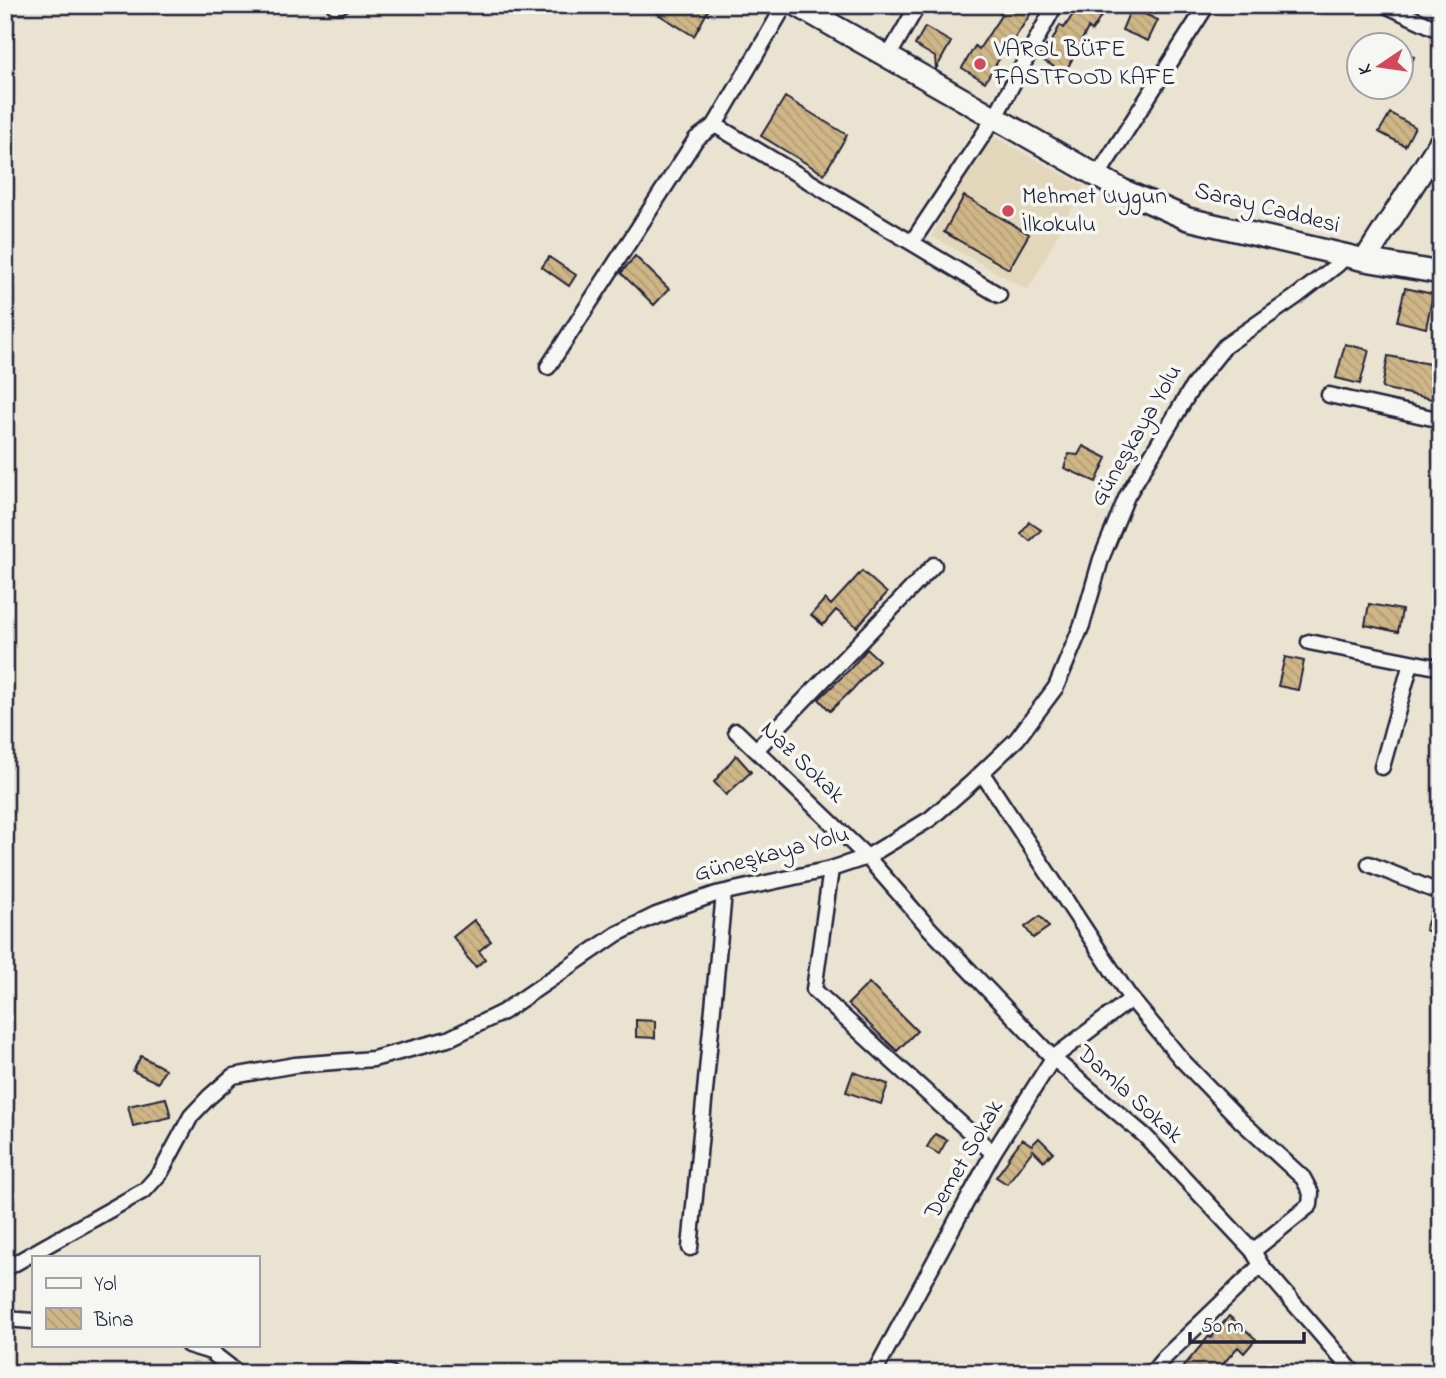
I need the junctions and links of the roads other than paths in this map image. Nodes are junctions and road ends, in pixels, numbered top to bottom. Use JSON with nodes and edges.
{"nodes":[{"id":1,"x":334,"y":5,"type":"edge"},
{"id":2,"x":341,"y":5,"type":"edge"},
{"id":3,"x":785,"y":5,"type":"edge"},
{"id":4,"x":797,"y":5,"type":"edge"},
{"id":5,"x":918,"y":5,"type":"edge"},
{"id":6,"x":1055,"y":5,"type":"edge"},
{"id":7,"x":1207,"y":5,"type":"edge"},
{"id":8,"x":1385,"y":5,"type":"edge"},
{"id":9,"x":1441,"y":31,"type":"edge"},
{"id":10,"x":888,"y":57,"type":"junction"},
{"id":11,"x":995,"y":117,"type":"junction"},
{"id":12,"x":715,"y":125,"type":"junction"},
{"id":13,"x":1441,"y":141,"type":"edge"},
{"id":14,"x":1097,"y":175,"type":"junction"},
{"id":15,"x":912,"y":242,"type":"junction"},
{"id":16,"x":1355,"y":258,"type":"junction"},
{"id":17,"x":1441,"y":273,"type":"edge"},
{"id":18,"x":999,"y":295,"type":"dead end"},
{"id":19,"x":548,"y":367,"type":"dead end"},
{"id":20,"x":1329,"y":395,"type":"dead end"},
{"id":21,"x":1441,"y":420,"type":"edge"},
{"id":22,"x":934,"y":565,"type":"dead end"},
{"id":23,"x":1310,"y":642,"type":"dead end"},
{"id":24,"x":1411,"y":663,"type":"junction"},
{"id":25,"x":1441,"y":668,"type":"edge"},
{"id":26,"x":736,"y":731,"type":"dead end"},
{"id":27,"x":756,"y":750,"type":"junction"},
{"id":28,"x":1382,"y":767,"type":"dead end"},
{"id":29,"x":982,"y":773,"type":"junction"},
{"id":30,"x":867,"y":857,"type":"junction"},
{"id":31,"x":1369,"y":864,"type":"dead end"},
{"id":32,"x":831,"y":869,"type":"junction"},
{"id":33,"x":724,"y":893,"type":"junction"},
{"id":34,"x":1441,"y":893,"type":"edge"},
{"id":35,"x":1131,"y":999,"type":"junction"},
{"id":36,"x":1053,"y":1058,"type":"junction"},
{"id":37,"x":993,"y":1153,"type":"junction"},
{"id":38,"x":690,"y":1248,"type":"dead end"},
{"id":39,"x":1254,"y":1251,"type":"junction"},
{"id":40,"x":1261,"y":1265,"type":"junction"},
{"id":41,"x":5,"y":1269,"type":"edge"},
{"id":42,"x":5,"y":1319,"type":"edge"},
{"id":43,"x":32,"y":1321,"type":"edge"},
{"id":44,"x":191,"y":1346,"type":"edge"},
{"id":45,"x":238,"y":1373,"type":"edge"},
{"id":46,"x":335,"y":1373,"type":"edge"},
{"id":47,"x":390,"y":1373,"type":"edge"},
{"id":48,"x":874,"y":1373,"type":"edge"},
{"id":49,"x":1152,"y":1373,"type":"edge"},
{"id":50,"x":1353,"y":1373,"type":"edge"}],
"edges":[{"from":1,"to":2,"type":"street"},
{"from":3,"to":12,"type":"street"},
{"from":4,"to":10,"type":"street","name":"Saray Caddesi"},
{"from":5,"to":10,"type":"street"},
{"from":6,"to":11,"type":"street"},
{"from":7,"to":14,"type":"street"},
{"from":8,"to":9,"type":"street"},
{"from":10,"to":11,"type":"street","name":"Saray Caddesi"},
{"from":11,"to":14,"type":"street","name":"Saray Caddesi"},
{"from":11,"to":15,"type":"street"},
{"from":12,"to":15,"type":"street"},
{"from":12,"to":19,"type":"street"},
{"from":13,"to":16,"type":"street","name":"Güneşkaya Yolu"},
{"from":14,"to":16,"type":"street","name":"Saray Caddesi"},
{"from":15,"to":18,"type":"street"},
{"from":16,"to":17,"type":"street","name":"Saray Caddesi"},
{"from":16,"to":29,"type":"street","name":"Güneşkaya Yolu"},
{"from":20,"to":21,"type":"street"},
{"from":22,"to":27,"type":"street"},
{"from":23,"to":24,"type":"street"},
{"from":24,"to":25,"type":"street"},
{"from":24,"to":28,"type":"street"},
{"from":26,"to":27,"type":"street","name":"Naz Sokak"},
{"from":27,"to":30,"type":"street","name":"Naz Sokak"},
{"from":29,"to":30,"type":"street","name":"Güneşkaya Yolu"},
{"from":29,"to":35,"type":"street"},
{"from":30,"to":32,"type":"street","name":"Güneşkaya Yolu"},
{"from":30,"to":36,"type":"street","name":"Damla Sokak"},
{"from":31,"to":34,"type":"street"},
{"from":32,"to":33,"type":"street","name":"Güneşkaya Yolu"},
{"from":32,"to":37,"type":"street"},
{"from":33,"to":38,"type":"street"},
{"from":33,"to":41,"type":"street","name":"Güneşkaya Yolu"},
{"from":35,"to":36,"type":"street","name":"Demet Sokak"},
{"from":35,"to":39,"type":"street"},
{"from":36,"to":37,"type":"street","name":"Demet Sokak"},
{"from":36,"to":39,"type":"street","name":"Damla Sokak"},
{"from":37,"to":48,"type":"street","name":"Demet Sokak"},
{"from":39,"to":40,"type":"street","name":"Damla Sokak"},
{"from":40,"to":49,"type":"street"},
{"from":40,"to":50,"type":"street","name":"Damla Sokak"},
{"from":42,"to":43,"type":"street"},
{"from":44,"to":45,"type":"street"},
{"from":46,"to":47,"type":"street"}]}
